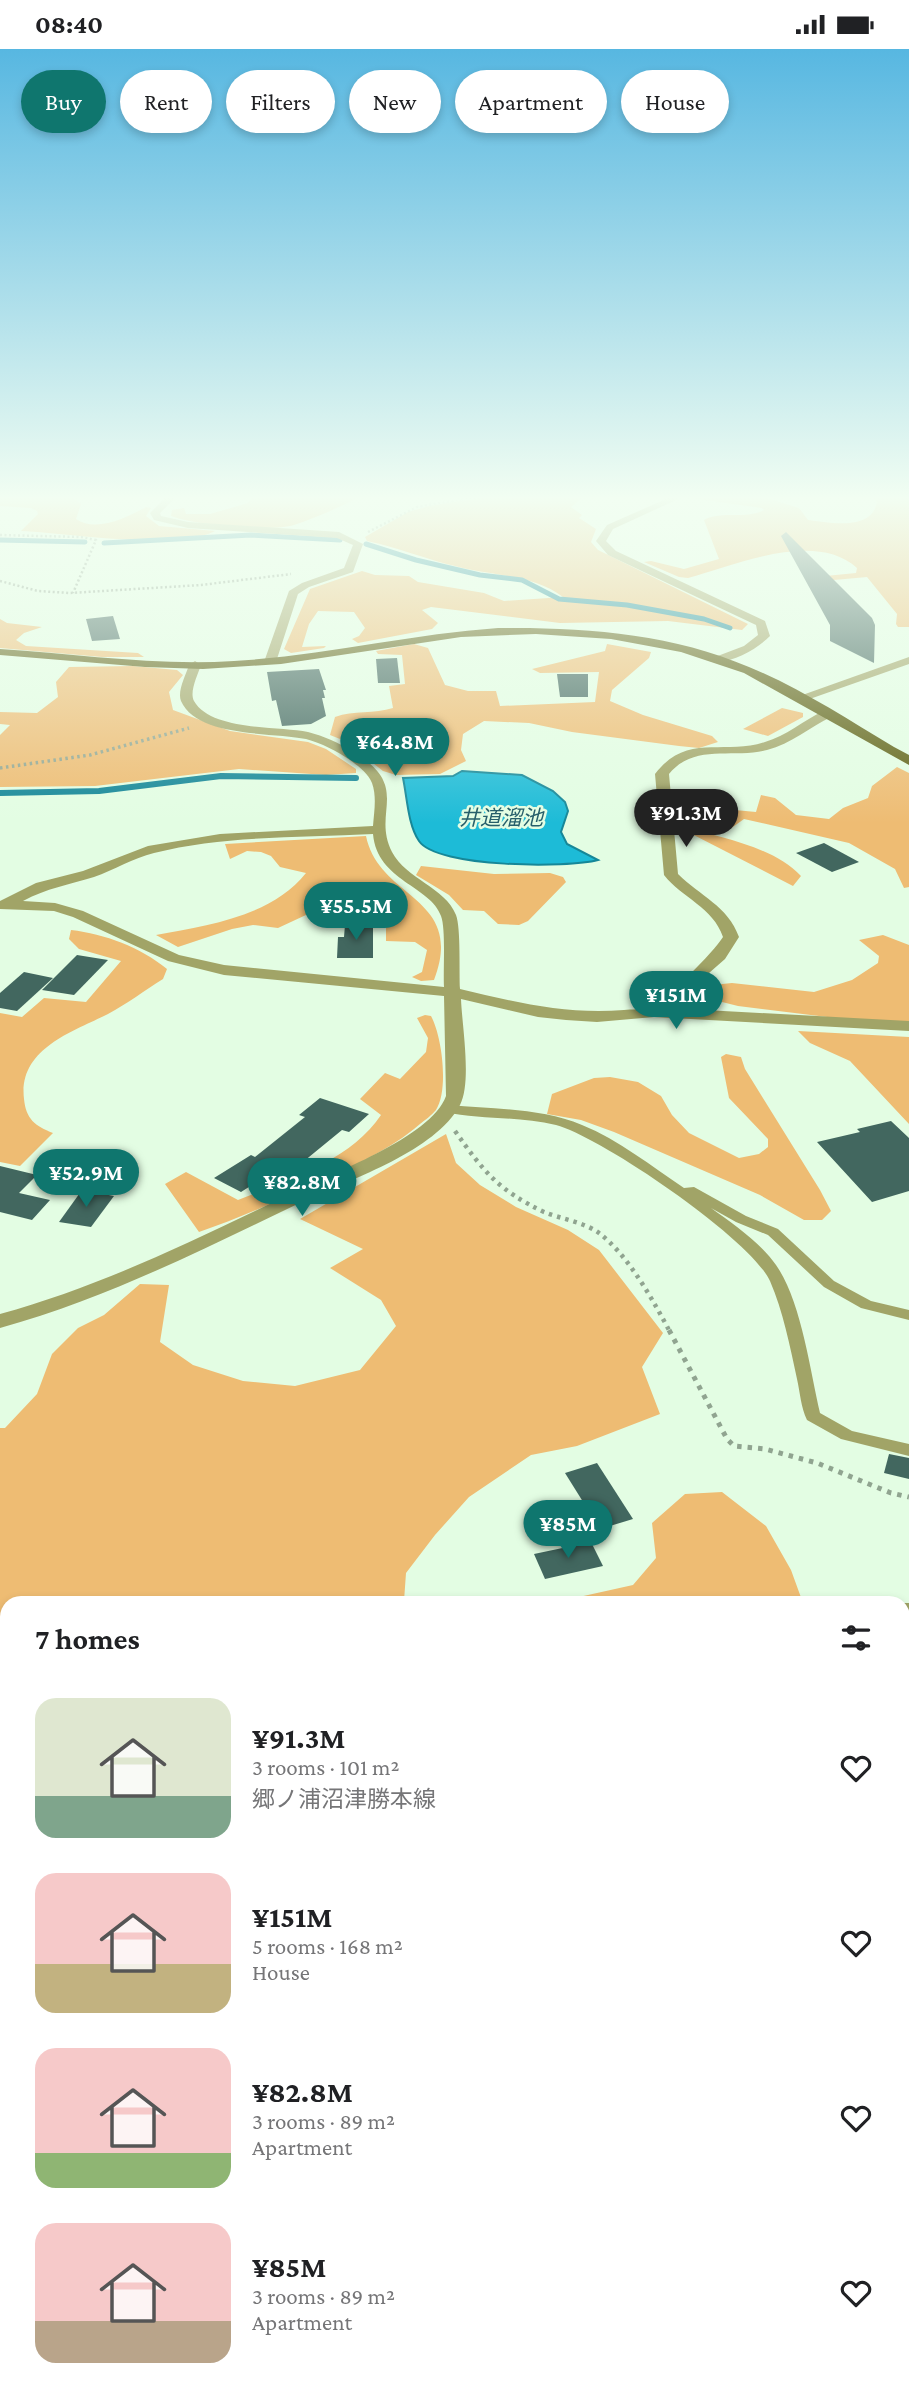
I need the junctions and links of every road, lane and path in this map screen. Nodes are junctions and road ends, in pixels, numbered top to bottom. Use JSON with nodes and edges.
{"nodes":[{"id":1,"x":289,"y":604,"type":"edge"},
{"id":2,"x":721,"y":604,"type":"edge"},
{"id":3,"x":0,"y":652,"type":"edge"},
{"id":4,"x":719,"y":659,"type":"junction"},
{"id":5,"x":909,"y":660,"type":"edge"},
{"id":6,"x":270,"y":662,"type":"junction"},
{"id":7,"x":195,"y":665,"type":"junction"},
{"id":8,"x":800,"y":698,"type":"junction"},
{"id":9,"x":827,"y":713,"type":"junction"},
{"id":10,"x":213,"y":721,"type":"junction"},
{"id":11,"x":909,"y":761,"type":"edge"},
{"id":12,"x":0,"y":768,"type":"edge"},
{"id":13,"x":379,"y":830,"type":"junction"},
{"id":14,"x":3,"y":905,"type":"edge"},
{"id":15,"x":450,"y":992,"type":"junction"},
{"id":16,"x":654,"y":1012,"type":"junction"},
{"id":17,"x":909,"y":1026,"type":"edge"},
{"id":18,"x":449,"y":1108,"type":"junction"},
{"id":19,"x":435,"y":1122,"type":"junction"},
{"id":20,"x":647,"y":1168,"type":"junction"},
{"id":21,"x":909,"y":1315,"type":"edge"},
{"id":22,"x":0,"y":1321,"type":"edge"},
{"id":23,"x":909,"y":1450,"type":"edge"},
{"id":24,"x":909,"y":1497,"type":"edge"}],
"edges":[{"from":1,"to":6,"type":"street"},
{"from":2,"to":4,"type":"street"},
{"from":3,"to":7,"type":"main road"},
{"from":4,"to":6,"type":"main road"},
{"from":4,"to":8,"type":"main road"},
{"from":5,"to":8,"type":"street"},
{"from":6,"to":7,"type":"main road"},
{"from":7,"to":10,"type":"street"},
{"from":8,"to":9,"type":"main road"},
{"from":9,"to":11,"type":"main road"},
{"from":9,"to":16,"type":"street"},
{"from":10,"to":12,"type":"path"},
{"from":10,"to":13,"type":"street"},
{"from":13,"to":14,"type":"street"},
{"from":13,"to":15,"type":"street"},
{"from":14,"to":15,"type":"street"},
{"from":15,"to":16,"type":"street"},
{"from":15,"to":18,"type":"street"},
{"from":16,"to":17,"type":"street"},
{"from":18,"to":19,"type":"street"},
{"from":18,"to":20,"type":"lane"},
{"from":19,"to":22,"type":"street"},
{"from":19,"to":24,"type":"path"},
{"from":20,"to":21,"type":"lane"},
{"from":20,"to":23,"type":"lane"}]}
